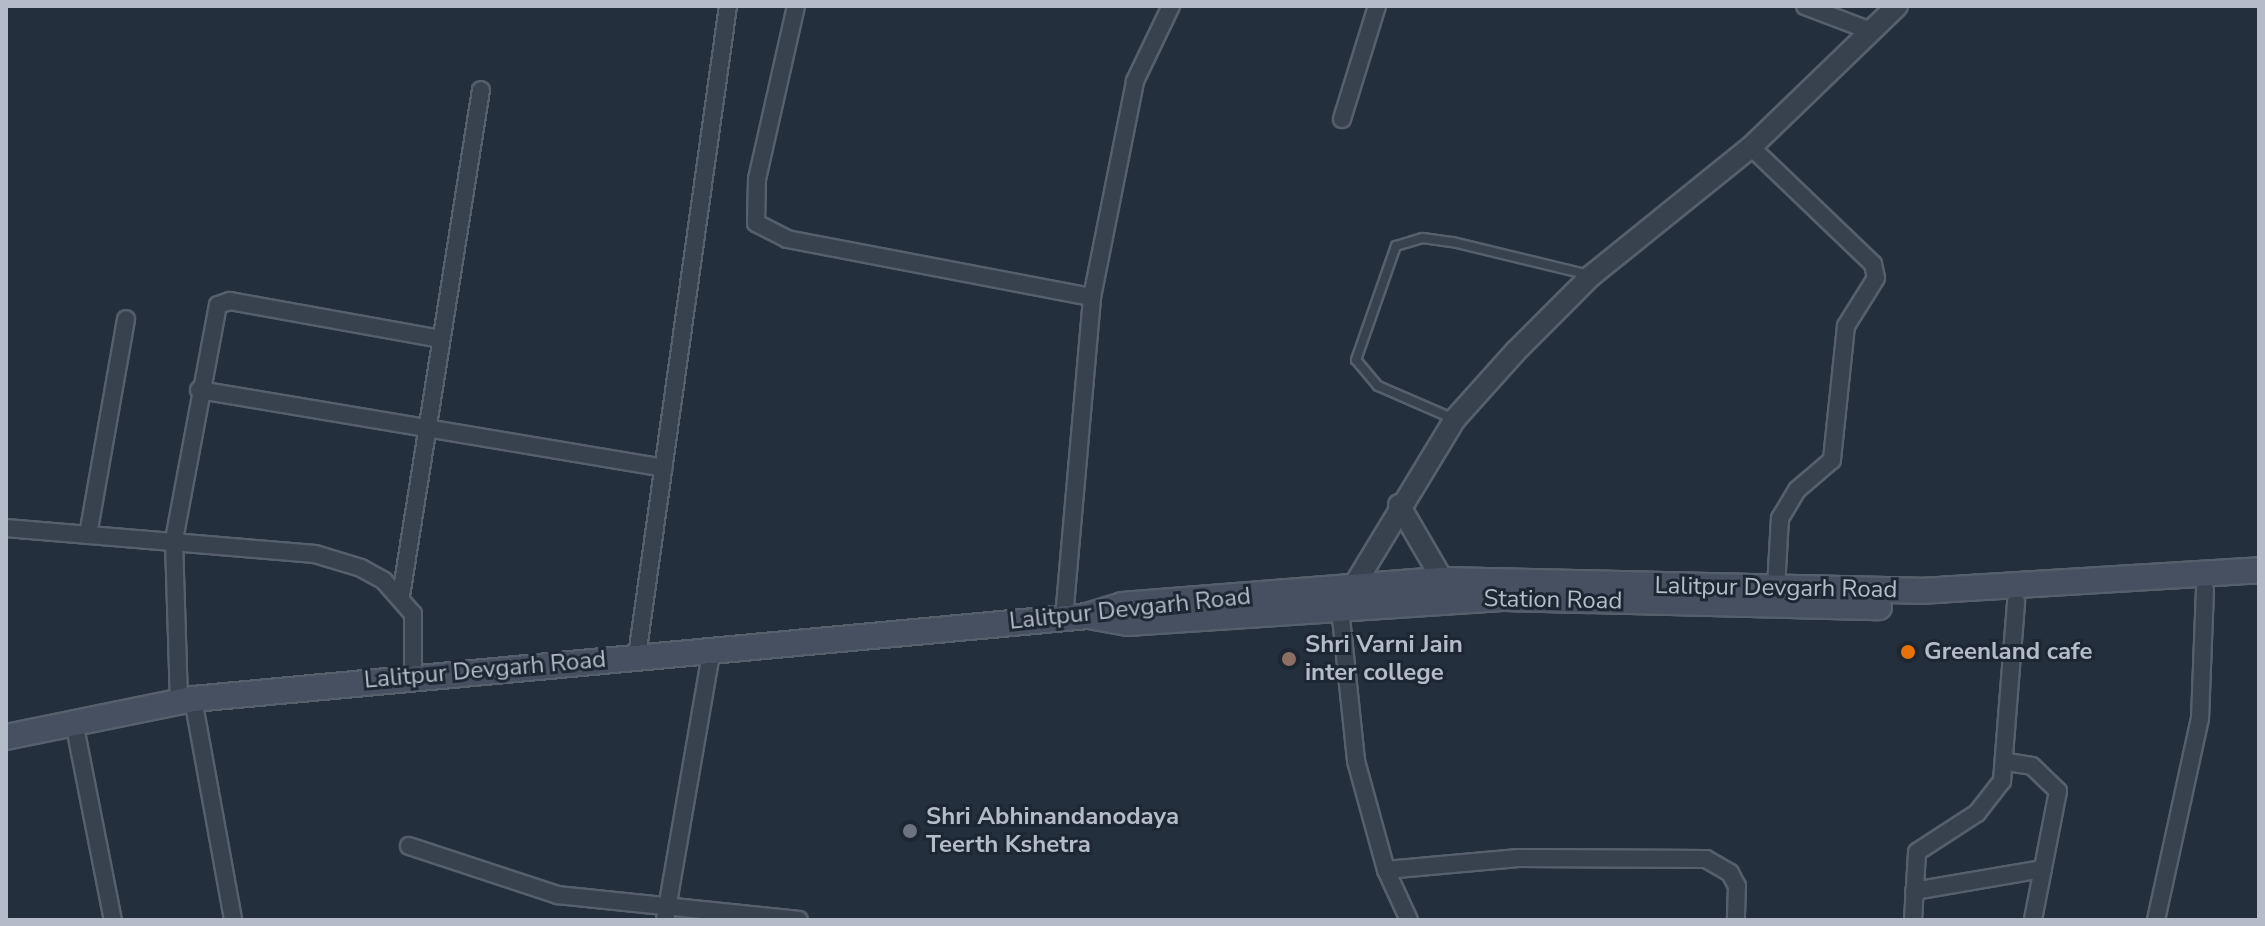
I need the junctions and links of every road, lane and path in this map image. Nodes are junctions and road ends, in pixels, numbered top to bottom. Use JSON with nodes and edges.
{"nodes":[{"id":1,"x":728,"y":6,"type":"edge"},
{"id":2,"x":796,"y":6,"type":"edge"},
{"id":3,"x":1171,"y":6,"type":"edge"},
{"id":4,"x":1377,"y":6,"type":"edge"},
{"id":5,"x":1805,"y":6,"type":"edge"},
{"id":6,"x":1897,"y":6,"type":"edge"},
{"id":7,"x":1871,"y":31,"type":"junction"},
{"id":8,"x":481,"y":90,"type":"dead end"},
{"id":9,"x":1342,"y":119,"type":"dead end"},
{"id":10,"x":1751,"y":147,"type":"junction"},
{"id":11,"x":1591,"y":276,"type":"junction"},
{"id":12,"x":1092,"y":297,"type":"junction"},
{"id":13,"x":126,"y":319,"type":"dead end"},
{"id":14,"x":441,"y":339,"type":"junction"},
{"id":15,"x":199,"y":390,"type":"junction"},
{"id":16,"x":1455,"y":419,"type":"junction"},
{"id":17,"x":426,"y":432,"type":"junction"},
{"id":18,"x":664,"y":468,"type":"junction"},
{"id":19,"x":1399,"y":505,"type":"junction"},
{"id":20,"x":6,"y":528,"type":"edge"},
{"id":21,"x":88,"y":535,"type":"junction"},
{"id":22,"x":174,"y":540,"type":"junction"},
{"id":23,"x":2259,"y":570,"type":"edge"},
{"id":24,"x":2259,"y":585,"type":"edge"},
{"id":25,"x":1353,"y":587,"type":"junction"},
{"id":26,"x":1776,"y":588,"type":"junction"},
{"id":27,"x":2205,"y":589,"type":"junction"},
{"id":28,"x":1449,"y":590,"type":"junction"},
{"id":29,"x":401,"y":596,"type":"junction"},
{"id":30,"x":2016,"y":602,"type":"junction"},
{"id":31,"x":1340,"y":608,"type":"junction"},
{"id":32,"x":1075,"y":617,"type":"junction"},
{"id":33,"x":712,"y":649,"type":"junction"},
{"id":34,"x":637,"y":656,"type":"junction"},
{"id":35,"x":413,"y":676,"type":"junction"},
{"id":36,"x":186,"y":700,"type":"junction"},
{"id":37,"x":74,"y":722,"type":"junction"},
{"id":38,"x":6,"y":737,"type":"edge"},
{"id":39,"x":2007,"y":762,"type":"junction"},
{"id":40,"x":409,"y":846,"type":"dead end"},
{"id":41,"x":2043,"y":869,"type":"junction"},
{"id":42,"x":1386,"y":870,"type":"junction"},
{"id":43,"x":1914,"y":891,"type":"junction"},
{"id":44,"x":667,"y":914,"type":"edge"},
{"id":45,"x":113,"y":920,"type":"edge"},
{"id":46,"x":233,"y":920,"type":"edge"},
{"id":47,"x":793,"y":920,"type":"edge"},
{"id":48,"x":1409,"y":920,"type":"edge"},
{"id":49,"x":1736,"y":920,"type":"edge"},
{"id":50,"x":1913,"y":920,"type":"edge"},
{"id":51,"x":2033,"y":920,"type":"edge"},
{"id":52,"x":2156,"y":920,"type":"edge"}],
"edges":[{"from":1,"to":18,"type":"street"},
{"from":2,"to":12,"type":"street"},
{"from":3,"to":12,"type":"street"},
{"from":4,"to":9,"type":"street"},
{"from":5,"to":7,"type":"street"},
{"from":6,"to":7,"type":"street"},
{"from":7,"to":10,"type":"street"},
{"from":8,"to":14,"type":"street"},
{"from":10,"to":11,"type":"street"},
{"from":10,"to":26,"type":"street"},
{"from":11,"to":16,"type":"street"},
{"from":11,"to":16,"type":"lane"},
{"from":12,"to":32,"type":"street"},
{"from":13,"to":21,"type":"street"},
{"from":14,"to":15,"type":"street"},
{"from":14,"to":17,"type":"street"},
{"from":15,"to":17,"type":"street"},
{"from":15,"to":22,"type":"street"},
{"from":16,"to":19,"type":"street"},
{"from":17,"to":18,"type":"street"},
{"from":17,"to":29,"type":"street"},
{"from":18,"to":34,"type":"street"},
{"from":19,"to":25,"type":"street"},
{"from":19,"to":28,"type":"street"},
{"from":20,"to":21,"type":"street"},
{"from":21,"to":22,"type":"street"},
{"from":22,"to":29,"type":"street"},
{"from":22,"to":36,"type":"street"},
{"from":23,"to":26,"type":"main road","name":"Lalitpur Devgarh Road"},
{"from":24,"to":27,"type":"main road","name":"Station Road"},
{"from":25,"to":28,"type":"main road","name":"Lalitpur Devgarh Road"},
{"from":25,"to":31,"type":"street"},
{"from":25,"to":32,"type":"main road","name":"Lalitpur Devgarh Road"},
{"from":26,"to":28,"type":"main road","name":"Lalitpur Devgarh Road"},
{"from":27,"to":30,"type":"main road","name":"Station Road"},
{"from":27,"to":52,"type":"street"},
{"from":28,"to":30,"type":"main road","name":"Station Road"},
{"from":28,"to":31,"type":"main road","name":"Station Road"},
{"from":29,"to":35,"type":"street"},
{"from":30,"to":39,"type":"street"},
{"from":31,"to":32,"type":"main road","name":"Station Road"},
{"from":31,"to":42,"type":"street"},
{"from":32,"to":33,"type":"main road","name":"Lalitpur Devgarh Road"},
{"from":33,"to":34,"type":"main road","name":"Lalitpur Devgarh Road"},
{"from":33,"to":44,"type":"street"},
{"from":34,"to":35,"type":"main road","name":"Lalitpur Devgarh Road"},
{"from":35,"to":36,"type":"main road","name":"Lalitpur Devgarh Road"},
{"from":36,"to":37,"type":"main road","name":"Lalitpur Devgarh Road"},
{"from":36,"to":46,"type":"street"},
{"from":37,"to":38,"type":"main road","name":"Lalitpur Devgarh Road"},
{"from":37,"to":45,"type":"street"},
{"from":39,"to":41,"type":"street"},
{"from":39,"to":43,"type":"street"},
{"from":40,"to":44,"type":"street"},
{"from":41,"to":43,"type":"street"},
{"from":41,"to":51,"type":"street"},
{"from":42,"to":48,"type":"street"},
{"from":42,"to":49,"type":"street"},
{"from":43,"to":50,"type":"street"},
{"from":44,"to":47,"type":"street"}]}
